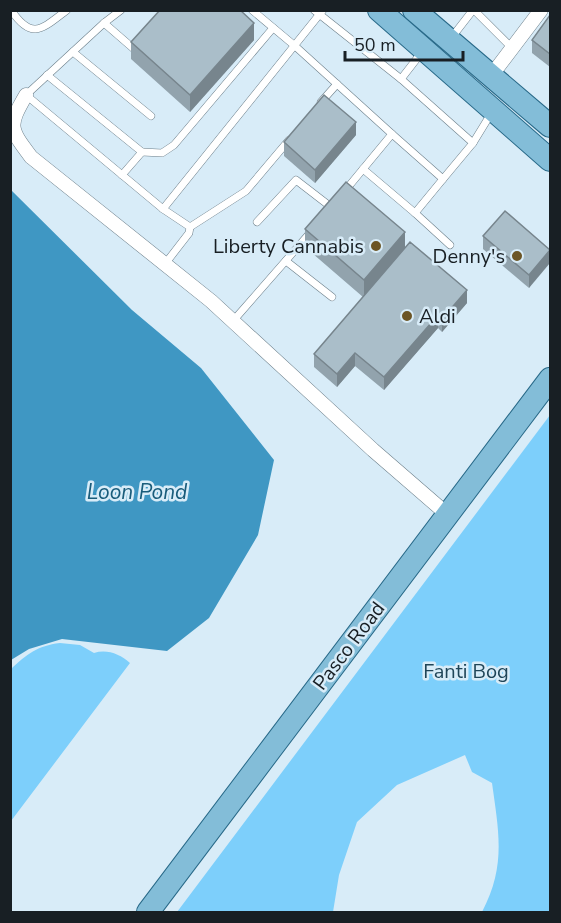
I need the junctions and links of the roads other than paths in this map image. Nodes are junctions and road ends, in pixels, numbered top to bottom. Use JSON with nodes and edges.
{"nodes":[{"id":1,"x":11,"y":10,"type":"edge"},
{"id":2,"x":67,"y":10,"type":"edge"},
{"id":3,"x":121,"y":10,"type":"edge"},
{"id":4,"x":252,"y":10,"type":"edge"},
{"id":5,"x":379,"y":10,"type":"edge"},
{"id":6,"x":473,"y":10,"type":"edge"},
{"id":7,"x":541,"y":10,"type":"edge"},
{"id":8,"x":319,"y":12,"type":"edge"},
{"id":9,"x":420,"y":12,"type":"edge"},
{"id":10,"x":104,"y":23,"type":"junction"},
{"id":11,"x":273,"y":28,"type":"junction"},
{"id":12,"x":449,"y":40,"type":"junction"},
{"id":13,"x":295,"y":46,"type":"junction"},
{"id":14,"x":512,"y":48,"type":"junction"},
{"id":15,"x":134,"y":49,"type":"edge"},
{"id":16,"x":423,"y":50,"type":"junction"},
{"id":17,"x":73,"y":52,"type":"junction"},
{"id":18,"x":47,"y":75,"type":"junction"},
{"id":19,"x":491,"y":76,"type":"junction"},
{"id":20,"x":401,"y":80,"type":"junction"},
{"id":21,"x":337,"y":84,"type":"junction"},
{"id":22,"x":26,"y":94,"type":"junction"},
{"id":23,"x":316,"y":108,"type":"edge"},
{"id":24,"x":493,"y":111,"type":"junction"},
{"id":25,"x":152,"y":116,"type":"dead end"},
{"id":26,"x":550,"y":126,"type":"edge"},
{"id":27,"x":295,"y":133,"type":"edge"},
{"id":28,"x":392,"y":134,"type":"junction"},
{"id":29,"x":473,"y":143,"type":"junction"},
{"id":30,"x":142,"y":152,"type":"junction"},
{"id":31,"x":550,"y":160,"type":"edge"},
{"id":32,"x":363,"y":169,"type":"junction"},
{"id":33,"x":122,"y":175,"type":"junction"},
{"id":34,"x":443,"y":179,"type":"junction"},
{"id":35,"x":331,"y":207,"type":"junction"},
{"id":36,"x":162,"y":209,"type":"junction"},
{"id":37,"x":415,"y":213,"type":"junction"},
{"id":38,"x":324,"y":216,"type":"edge"},
{"id":39,"x":257,"y":222,"type":"dead end"},
{"id":40,"x":316,"y":225,"type":"edge"},
{"id":41,"x":190,"y":226,"type":"junction"},
{"id":42,"x":450,"y":245,"type":"dead end"},
{"id":43,"x":286,"y":261,"type":"junction"},
{"id":44,"x":165,"y":264,"type":"junction"},
{"id":45,"x":332,"y":297,"type":"dead end"},
{"id":46,"x":232,"y":321,"type":"junction"},
{"id":47,"x":550,"y":379,"type":"edge"},
{"id":48,"x":448,"y":515,"type":"junction"},
{"id":49,"x":148,"y":912,"type":"edge"}],
"edges":[{"from":1,"to":2,"type":"lane"},
{"from":3,"to":10,"type":"lane"},
{"from":4,"to":11,"type":"lane"},
{"from":5,"to":16,"type":"main road"},
{"from":6,"to":12,"type":"lane"},
{"from":6,"to":14,"type":"lane"},
{"from":7,"to":14,"type":"street"},
{"from":8,"to":13,"type":"lane"},
{"from":8,"to":20,"type":"lane"},
{"from":9,"to":12,"type":"main road"},
{"from":10,"to":15,"type":"lane"},
{"from":10,"to":17,"type":"lane"},
{"from":11,"to":13,"type":"lane"},
{"from":11,"to":30,"type":"lane"},
{"from":12,"to":19,"type":"main road"},
{"from":13,"to":21,"type":"lane"},
{"from":13,"to":36,"type":"lane"},
{"from":14,"to":19,"type":"street"},
{"from":16,"to":20,"type":"lane"},
{"from":16,"to":24,"type":"main road"},
{"from":17,"to":18,"type":"lane"},
{"from":17,"to":25,"type":"lane"},
{"from":18,"to":22,"type":"lane"},
{"from":18,"to":30,"type":"lane"},
{"from":19,"to":26,"type":"main road"},
{"from":20,"to":29,"type":"lane"},
{"from":21,"to":23,"type":"lane"},
{"from":21,"to":28,"type":"lane"},
{"from":22,"to":33,"type":"lane"},
{"from":22,"to":44,"type":"street"},
{"from":24,"to":29,"type":"lane"},
{"from":24,"to":31,"type":"main road"},
{"from":27,"to":41,"type":"lane"},
{"from":28,"to":32,"type":"lane"},
{"from":28,"to":34,"type":"lane"},
{"from":29,"to":34,"type":"lane"},
{"from":30,"to":33,"type":"lane"},
{"from":32,"to":35,"type":"lane"},
{"from":32,"to":37,"type":"lane"},
{"from":33,"to":36,"type":"lane"},
{"from":34,"to":37,"type":"lane"},
{"from":35,"to":38,"type":"lane"},
{"from":35,"to":39,"type":"lane"},
{"from":36,"to":41,"type":"lane"},
{"from":37,"to":42,"type":"lane"},
{"from":40,"to":43,"type":"lane"},
{"from":41,"to":44,"type":"lane"},
{"from":43,"to":45,"type":"lane"},
{"from":43,"to":46,"type":"lane"},
{"from":44,"to":46,"type":"street"},
{"from":46,"to":48,"type":"street"},
{"from":47,"to":48,"type":"main road","name":"Pasco Road"},
{"from":48,"to":49,"type":"main road","name":"Pasco Road"}]}
